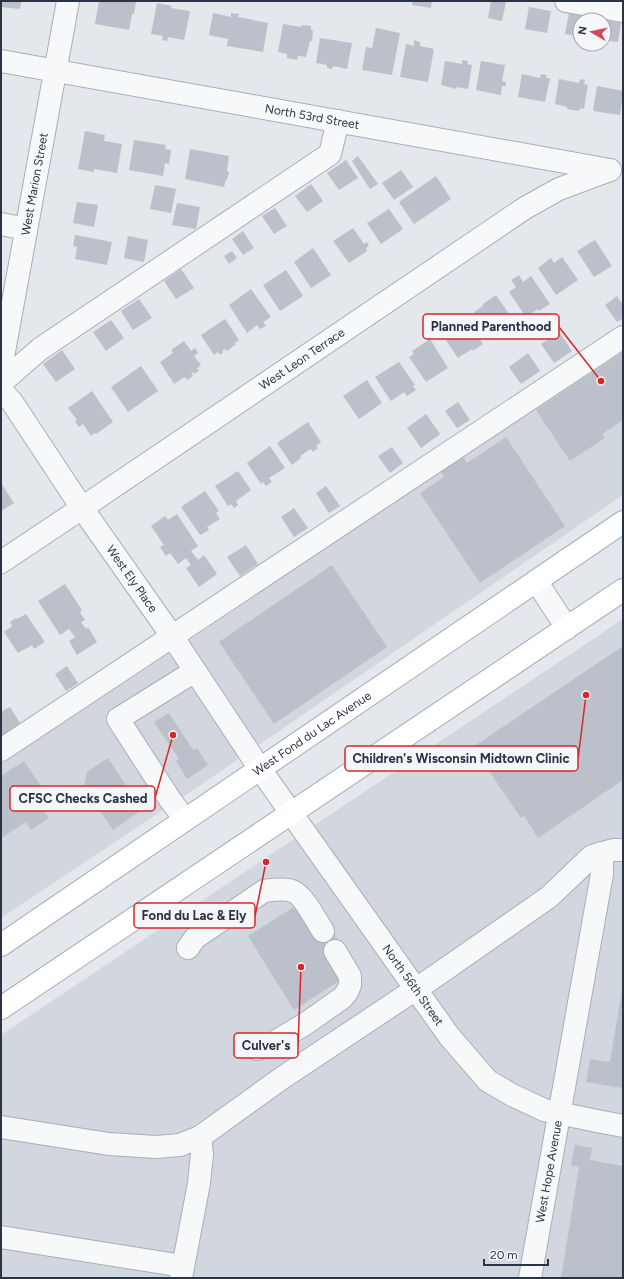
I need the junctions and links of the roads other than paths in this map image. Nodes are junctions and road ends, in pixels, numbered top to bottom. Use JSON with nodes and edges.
{"nodes":[{"id":1,"x":68,"y":1,"type":"edge"},
{"id":2,"x":566,"y":1,"type":"edge"},
{"id":3,"x":623,"y":11,"type":"edge"},
{"id":4,"x":1,"y":61,"type":"edge"},
{"id":5,"x":55,"y":71,"type":"junction"},
{"id":6,"x":338,"y":121,"type":"junction"},
{"id":7,"x":616,"y":170,"type":"edge"},
{"id":8,"x":1,"y":224,"type":"edge"},
{"id":9,"x":26,"y":229,"type":"junction"},
{"id":10,"x":623,"y":337,"type":"edge"},
{"id":11,"x":1,"y":368,"type":"edge"},
{"id":12,"x":1,"y":383,"type":"edge"},
{"id":13,"x":1,"y":390,"type":"edge"},
{"id":14,"x":82,"y":508,"type":"junction"},
{"id":15,"x":623,"y":522,"type":"edge"},
{"id":16,"x":1,"y":562,"type":"edge"},
{"id":17,"x":536,"y":581,"type":"junction"},
{"id":18,"x":623,"y":590,"type":"edge"},
{"id":19,"x":567,"y":628,"type":"junction"},
{"id":20,"x":172,"y":636,"type":"junction"},
{"id":21,"x":196,"y":671,"type":"junction"},
{"id":22,"x":1,"y":750,"type":"edge"},
{"id":23,"x":260,"y":769,"type":"junction"},
{"id":24,"x":291,"y":813,"type":"junction"},
{"id":25,"x":184,"y":820,"type":"junction"},
{"id":26,"x":615,"y":848,"type":"edge"},
{"id":27,"x":322,"y":931,"type":"dead end"},
{"id":28,"x":1,"y":945,"type":"edge"},
{"id":29,"x":188,"y":948,"type":"dead end"},
{"id":30,"x":335,"y":950,"type":"dead end"},
{"id":31,"x":415,"y":989,"type":"junction"},
{"id":32,"x":1,"y":1008,"type":"edge"},
{"id":33,"x":257,"y":1049,"type":"dead end"},
{"id":34,"x":560,"y":1113,"type":"junction"},
{"id":35,"x":623,"y":1126,"type":"edge"},
{"id":36,"x":1,"y":1127,"type":"edge"},
{"id":37,"x":200,"y":1137,"type":"junction"},
{"id":38,"x":1,"y":1237,"type":"edge"},
{"id":39,"x":182,"y":1272,"type":"edge"},
{"id":40,"x":530,"y":1278,"type":"edge"}],
"edges":[{"from":1,"to":5,"type":"street","name":"West Marion Street"},
{"from":2,"to":3,"type":"street"},
{"from":4,"to":5,"type":"street","name":"North 53rd Street"},
{"from":5,"to":6,"type":"street","name":"North 53rd Street"},
{"from":5,"to":9,"type":"street","name":"West Marion Street"},
{"from":6,"to":7,"type":"street","name":"North 53rd Street"},
{"from":6,"to":12,"type":"street"},
{"from":7,"to":14,"type":"street","name":"West Leon Terrace"},
{"from":8,"to":9,"type":"street"},
{"from":9,"to":11,"type":"street","name":"West Marion Street"},
{"from":10,"to":20,"type":"street"},
{"from":13,"to":14,"type":"street","name":"West Ely Place"},
{"from":14,"to":16,"type":"street","name":"West Leon Terrace"},
{"from":14,"to":20,"type":"street","name":"West Ely Place"},
{"from":15,"to":17,"type":"main road","name":"West Fond du Lac Avenue"},
{"from":17,"to":19,"type":"street"},
{"from":17,"to":23,"type":"main road","name":"West Fond du Lac Avenue"},
{"from":18,"to":19,"type":"main road"},
{"from":19,"to":24,"type":"main road"},
{"from":20,"to":21,"type":"street","name":"West Ely Place"},
{"from":20,"to":22,"type":"street"},
{"from":21,"to":23,"type":"street","name":"West Ely Place"},
{"from":21,"to":25,"type":"street"},
{"from":23,"to":24,"type":"street","name":"North 56th Street"},
{"from":23,"to":25,"type":"main road","name":"West Fond du Lac Avenue"},
{"from":24,"to":31,"type":"street","name":"North 56th Street"},
{"from":24,"to":32,"type":"main road"},
{"from":25,"to":28,"type":"main road","name":"West Fond du Lac Avenue"},
{"from":26,"to":31,"type":"street"},
{"from":26,"to":34,"type":"street","name":"West Hope Avenue"},
{"from":27,"to":29,"type":"street"},
{"from":30,"to":33,"type":"street"},
{"from":31,"to":34,"type":"street","name":"North 56th Street"},
{"from":31,"to":37,"type":"street"},
{"from":34,"to":35,"type":"street","name":"North 56th Street"},
{"from":34,"to":40,"type":"street","name":"West Hope Avenue"},
{"from":36,"to":37,"type":"street"},
{"from":37,"to":39,"type":"street"},
{"from":38,"to":39,"type":"street"}]}
